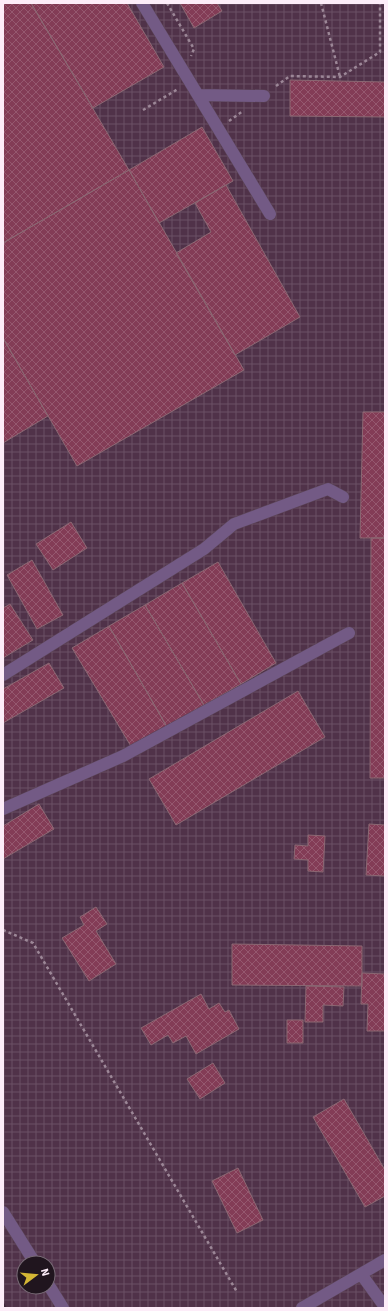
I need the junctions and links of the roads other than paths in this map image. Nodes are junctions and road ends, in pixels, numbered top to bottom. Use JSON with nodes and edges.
{"nodes":[{"id":1,"x":142,"y":3,"type":"edge"},
{"id":2,"x":198,"y":95,"type":"junction"},
{"id":3,"x":264,"y":96,"type":"dead end"},
{"id":4,"x":270,"y":214,"type":"dead end"},
{"id":5,"x":344,"y":497,"type":"dead end"},
{"id":6,"x":350,"y":633,"type":"dead end"},
{"id":7,"x":3,"y":675,"type":"edge"},
{"id":8,"x":3,"y":809,"type":"edge"},
{"id":9,"x":3,"y":1212,"type":"edge"},
{"id":10,"x":30,"y":1255,"type":"edge"},
{"id":11,"x":385,"y":1260,"type":"edge"},
{"id":12,"x":361,"y":1274,"type":"junction"},
{"id":13,"x":55,"y":1295,"type":"edge"},
{"id":14,"x":385,"y":1307,"type":"edge"},
{"id":15,"x":63,"y":1308,"type":"edge"},
{"id":16,"x":302,"y":1308,"type":"edge"}],
"edges":[{"from":1,"to":2,"type":"street"},
{"from":2,"to":3,"type":"street"},
{"from":2,"to":4,"type":"street"},
{"from":5,"to":7,"type":"street"},
{"from":6,"to":8,"type":"street"},
{"from":9,"to":10,"type":"street"},
{"from":11,"to":12,"type":"street"},
{"from":12,"to":14,"type":"street"},
{"from":12,"to":16,"type":"street"},
{"from":13,"to":15,"type":"street"}]}
